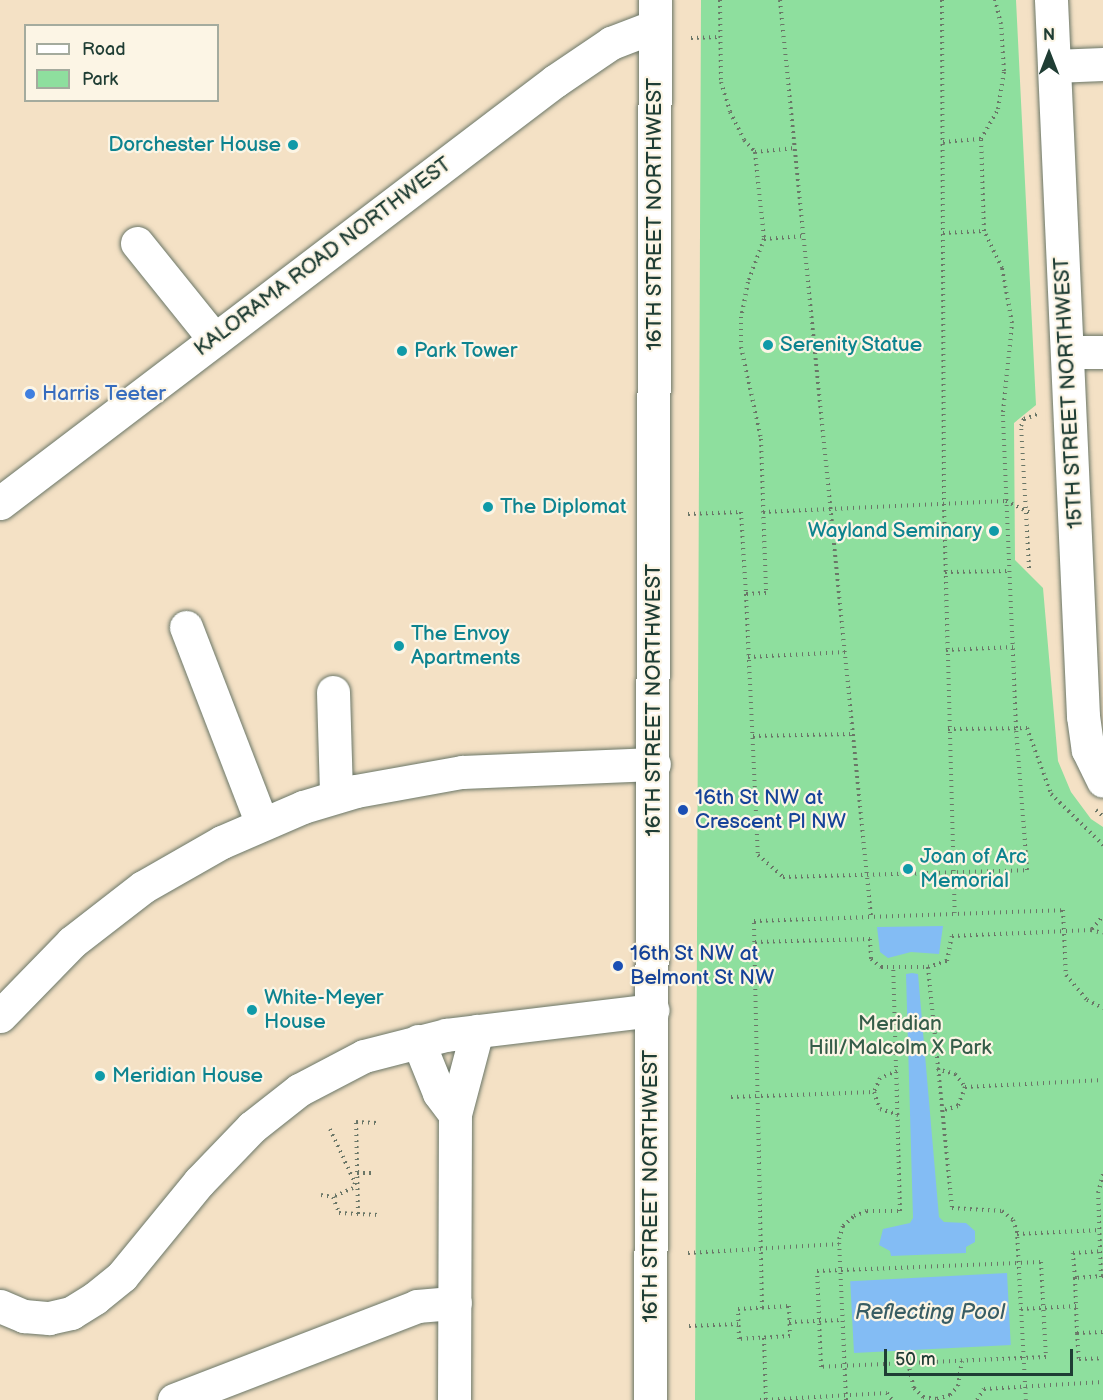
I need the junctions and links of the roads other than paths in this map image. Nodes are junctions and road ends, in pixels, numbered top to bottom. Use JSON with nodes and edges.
{"nodes":[{"id":1,"x":1051,"y":0,"type":"edge"},
{"id":2,"x":655,"y":13,"type":"edge"},
{"id":3,"x":1103,"y":64,"type":"edge"},
{"id":4,"x":1054,"y":66,"type":"junction"},
{"id":5,"x":136,"y":243,"type":"dead end"},
{"id":6,"x":215,"y":340,"type":"junction"},
{"id":7,"x":1068,"y":352,"type":"junction"},
{"id":8,"x":1103,"y":352,"type":"edge"},
{"id":9,"x":0,"y":503,"type":"edge"},
{"id":10,"x":1090,"y":557,"type":"edge"},
{"id":11,"x":186,"y":627,"type":"dead end"},
{"id":12,"x":333,"y":692,"type":"dead end"},
{"id":13,"x":1093,"y":724,"type":"edge"},
{"id":14,"x":654,"y":764,"type":"junction"},
{"id":15,"x":1103,"y":782,"type":"edge"},
{"id":16,"x":336,"y":796,"type":"junction"},
{"id":17,"x":262,"y":824,"type":"junction"},
{"id":18,"x":652,"y":1010,"type":"junction"},
{"id":19,"x":0,"y":1016,"type":"edge"},
{"id":20,"x":477,"y":1031,"type":"junction"},
{"id":21,"x":418,"y":1041,"type":"junction"},
{"id":22,"x":454,"y":1114,"type":"junction"},
{"id":23,"x":455,"y":1303,"type":"junction"},
{"id":24,"x":0,"y":1306,"type":"edge"},
{"id":25,"x":174,"y":1400,"type":"edge"},
{"id":26,"x":454,"y":1400,"type":"edge"},
{"id":27,"x":650,"y":1400,"type":"edge"}],
"edges":[{"from":1,"to":4,"type":"street","name":"15TH STREET NORTHWEST"},
{"from":2,"to":6,"type":"street","name":"KALORAMA ROAD NORTHWEST"},
{"from":2,"to":14,"type":"street","name":"16TH STREET NORTHWEST"},
{"from":3,"to":4,"type":"street"},
{"from":4,"to":7,"type":"street","name":"15TH STREET NORTHWEST"},
{"from":5,"to":6,"type":"street"},
{"from":6,"to":9,"type":"street","name":"KALORAMA ROAD NORTHWEST"},
{"from":7,"to":8,"type":"street"},
{"from":7,"to":10,"type":"street","name":"15TH STREET NORTHWEST"},
{"from":10,"to":13,"type":"street","name":"15TH STREET NORTHWEST"},
{"from":11,"to":17,"type":"street"},
{"from":12,"to":16,"type":"street"},
{"from":13,"to":15,"type":"street","name":"15TH STREET NORTHWEST"},
{"from":14,"to":16,"type":"street"},
{"from":14,"to":18,"type":"street","name":"16TH STREET NORTHWEST"},
{"from":16,"to":17,"type":"street"},
{"from":17,"to":19,"type":"street"},
{"from":18,"to":20,"type":"street"},
{"from":18,"to":27,"type":"street","name":"16TH STREET NORTHWEST"},
{"from":20,"to":21,"type":"street"},
{"from":20,"to":22,"type":"street"},
{"from":21,"to":22,"type":"street"},
{"from":21,"to":24,"type":"street"},
{"from":22,"to":23,"type":"street"},
{"from":23,"to":25,"type":"street"},
{"from":23,"to":26,"type":"street"}]}
